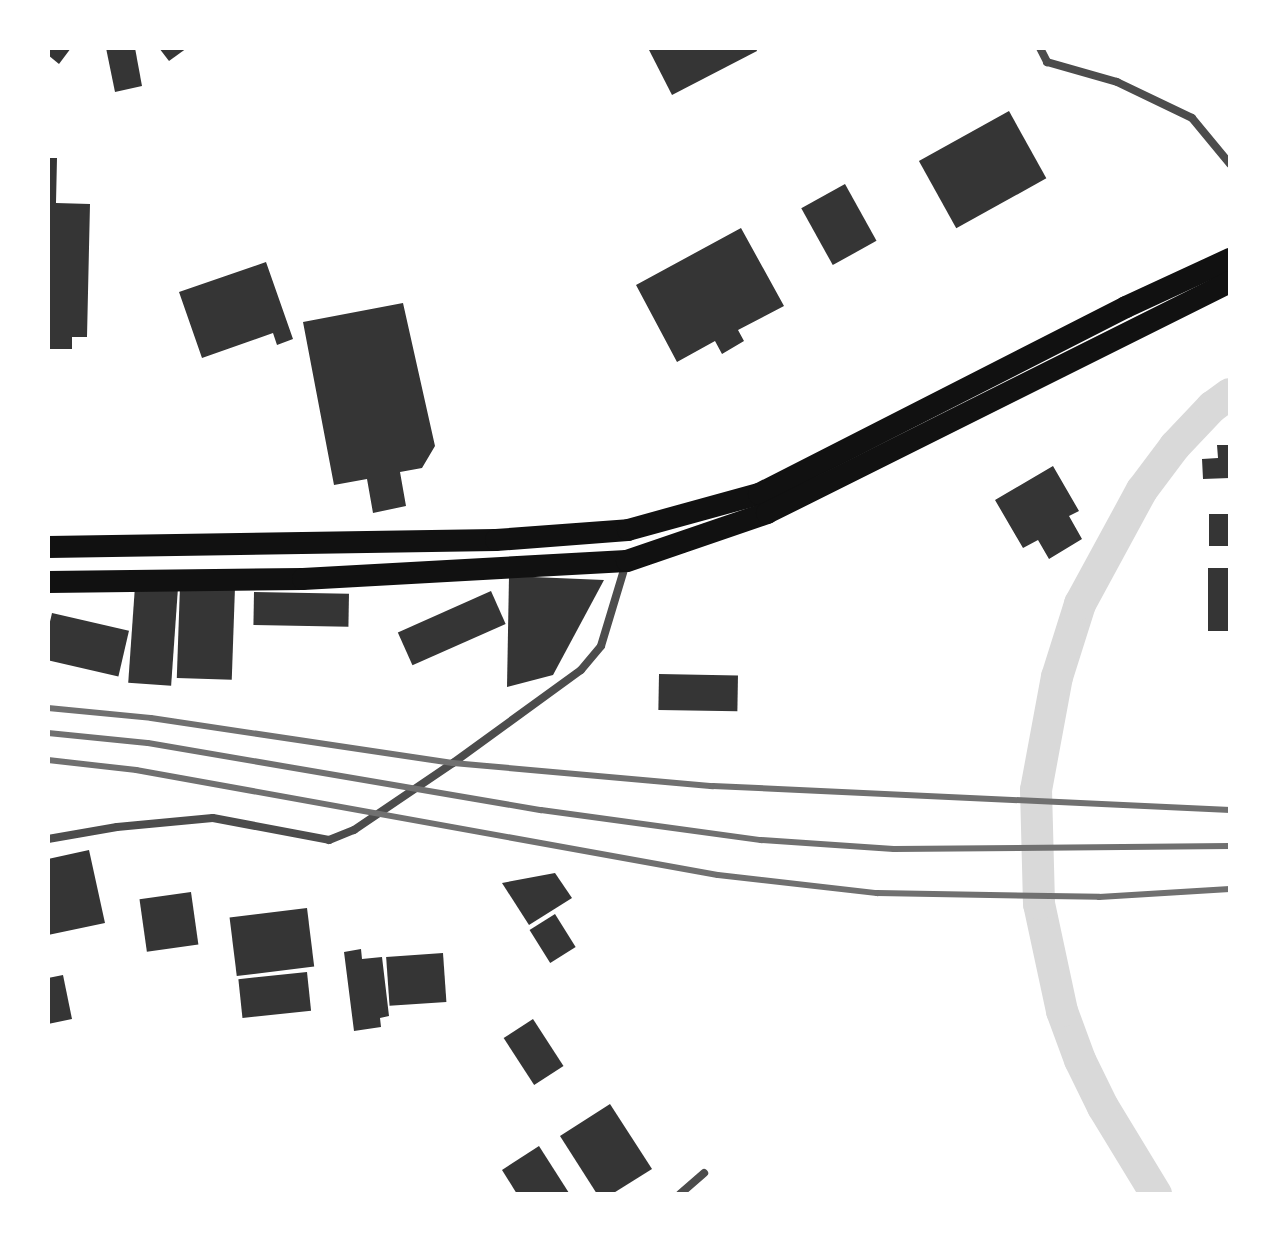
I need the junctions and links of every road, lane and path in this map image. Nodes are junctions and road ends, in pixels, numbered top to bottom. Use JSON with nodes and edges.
{"nodes":[{"id":1,"x":1040,"y":48,"type":"edge"},
{"id":2,"x":1230,"y":164,"type":"edge"},
{"id":3,"x":1230,"y":259,"type":"edge"},
{"id":4,"x":1230,"y":282,"type":"edge"},
{"id":5,"x":48,"y":547,"type":"edge"},
{"id":6,"x":627,"y":561,"type":"junction"},
{"id":7,"x":48,"y":582,"type":"edge"},
{"id":8,"x":48,"y":839,"type":"edge"},
{"id":9,"x":704,"y":1173,"type":"dead end"},
{"id":10,"x":680,"y":1194,"type":"edge"}],
"edges":[{"from":1,"to":2,"type":"street"},
{"from":3,"to":5,"type":"highway"},
{"from":4,"to":6,"type":"highway"},
{"from":6,"to":7,"type":"highway"},
{"from":6,"to":8,"type":"street"},
{"from":9,"to":10,"type":"street"}]}
